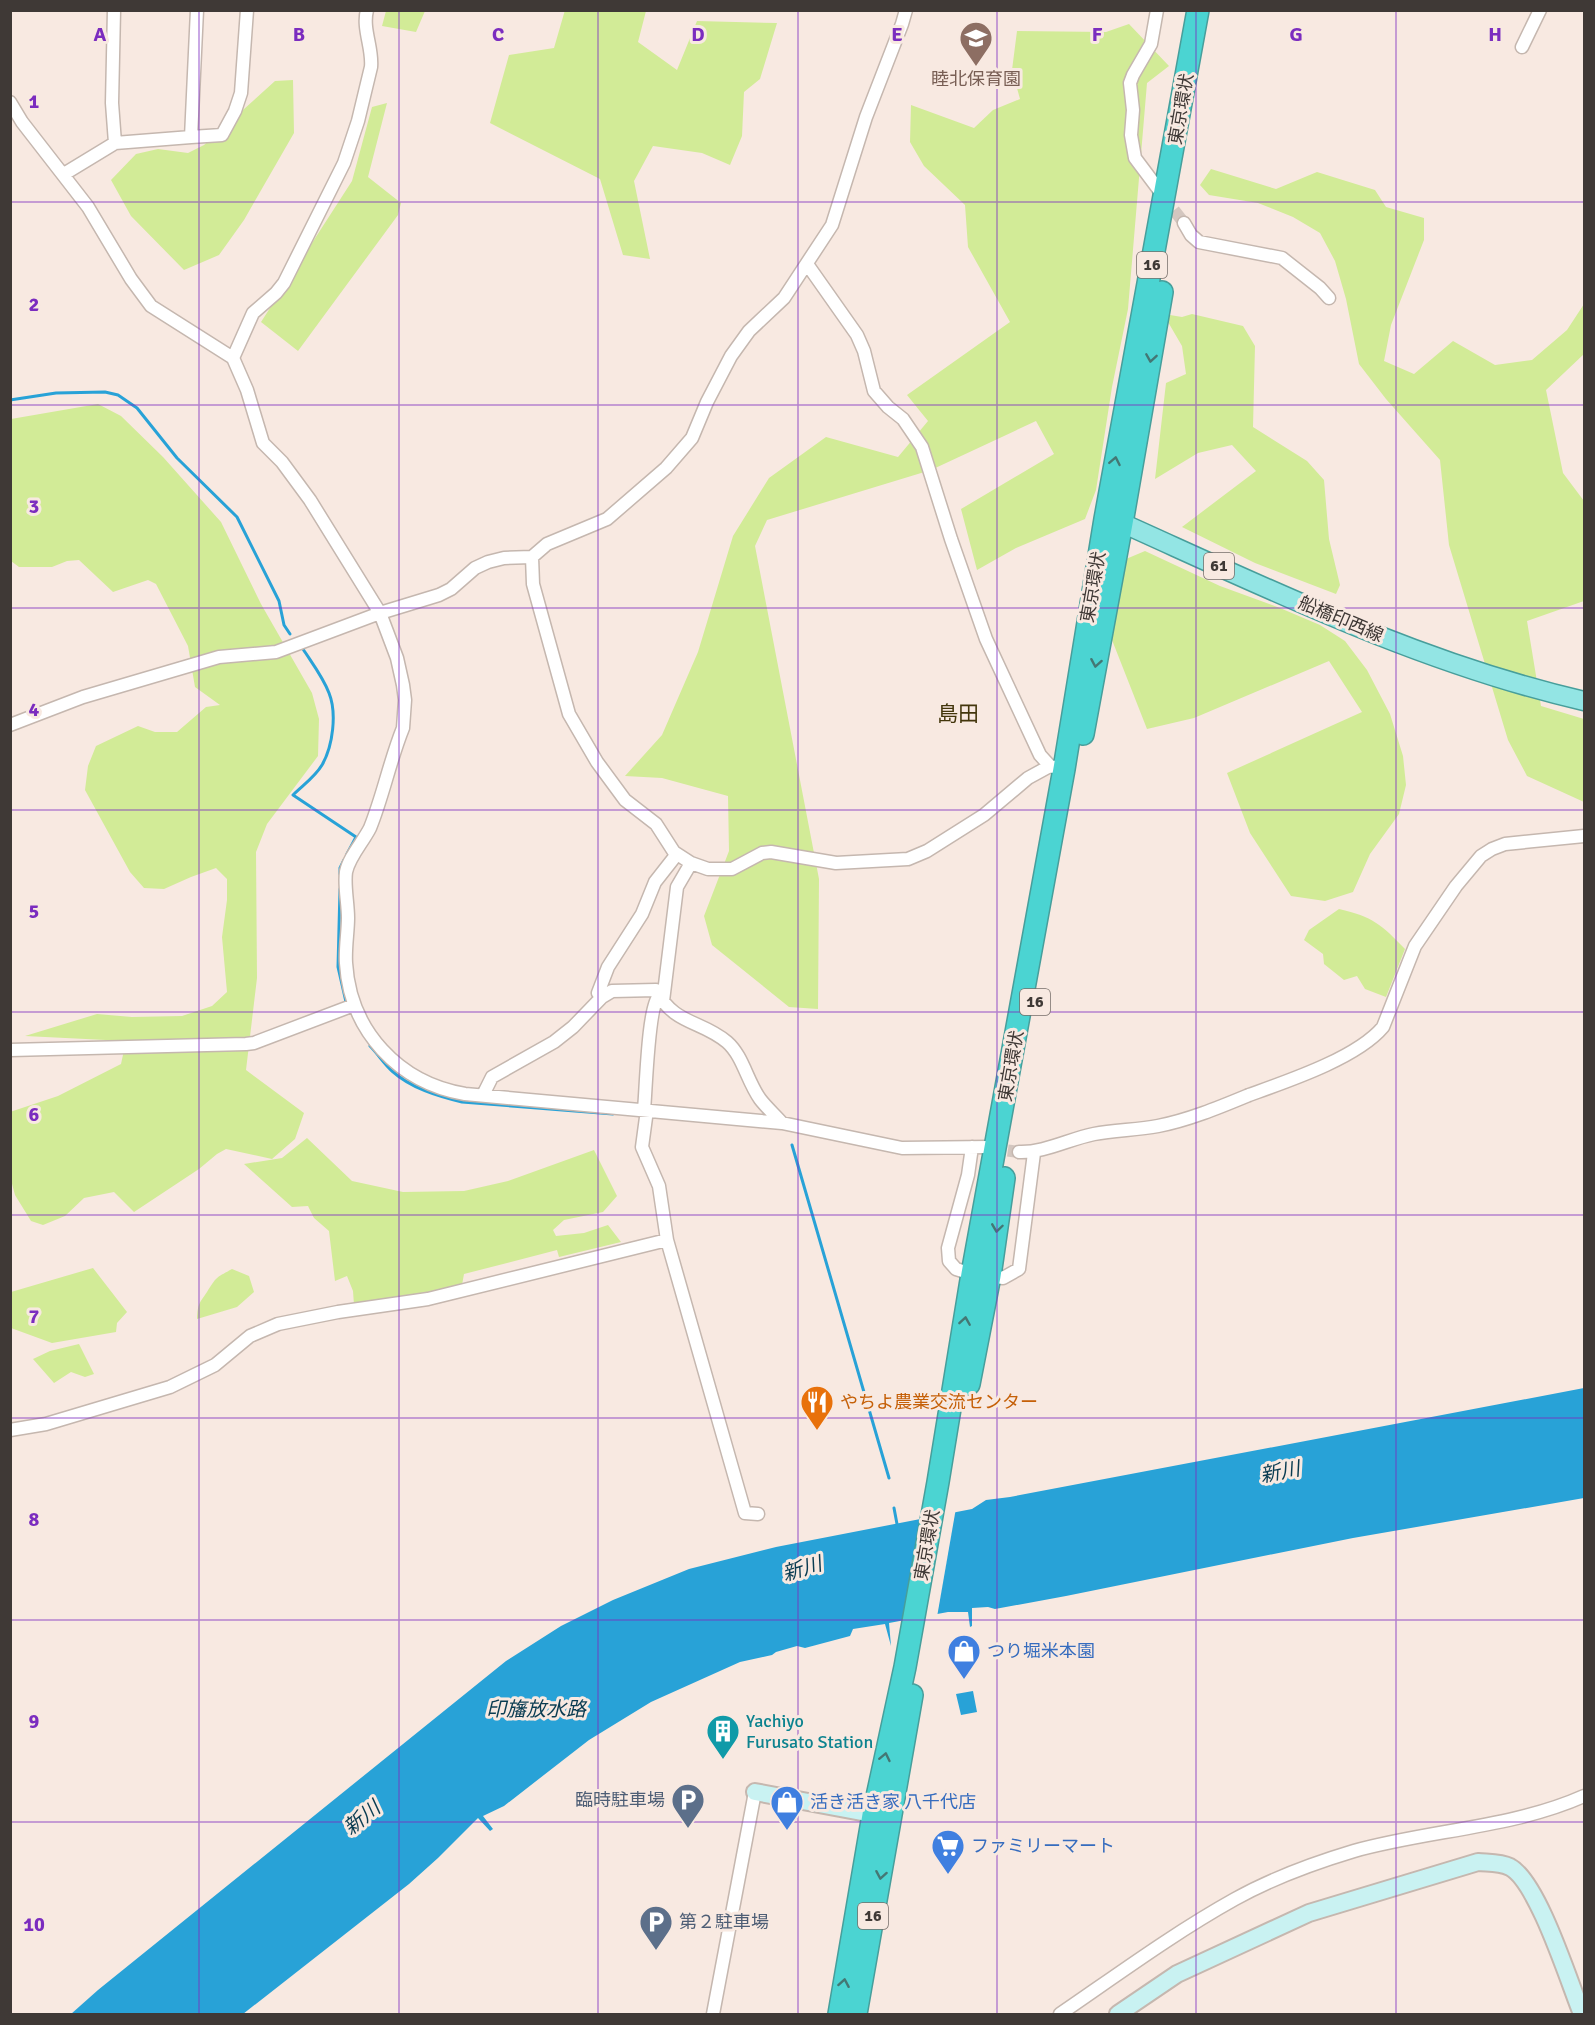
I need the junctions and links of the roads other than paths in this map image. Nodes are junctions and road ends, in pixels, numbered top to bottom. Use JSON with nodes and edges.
{"nodes":[{"id":1,"x":114,"y":10,"type":"edge"},
{"id":2,"x":197,"y":10,"type":"edge"},
{"id":3,"x":247,"y":10,"type":"edge"},
{"id":4,"x":367,"y":10,"type":"edge"},
{"id":5,"x":906,"y":10,"type":"edge"},
{"id":6,"x":1157,"y":10,"type":"edge"},
{"id":7,"x":1198,"y":10,"type":"edge"},
{"id":8,"x":1210,"y":10,"type":"edge"},
{"id":9,"x":1540,"y":10,"type":"edge"},
{"id":10,"x":1522,"y":47,"type":"dead end"},
{"id":11,"x":10,"y":102,"type":"edge"},
{"id":12,"x":191,"y":137,"type":"junction"},
{"id":13,"x":115,"y":143,"type":"junction"},
{"id":14,"x":64,"y":174,"type":"junction"},
{"id":15,"x":1159,"y":190,"type":"tunnel mouth"},
{"id":16,"x":1184,"y":223,"type":"tunnel mouth"},
{"id":17,"x":807,"y":264,"type":"junction"},
{"id":18,"x":1329,"y":298,"type":"dead end"},
{"id":19,"x":233,"y":358,"type":"junction"},
{"id":20,"x":1113,"y":521,"type":"junction"},
{"id":21,"x":532,"y":556,"type":"junction"},
{"id":22,"x":380,"y":613,"type":"junction"},
{"id":23,"x":1584,"y":701,"type":"edge"},
{"id":24,"x":10,"y":724,"type":"edge"},
{"id":25,"x":1074,"y":747,"type":"junction"},
{"id":26,"x":1057,"y":767,"type":"junction"},
{"id":27,"x":1584,"y":836,"type":"edge"},
{"id":28,"x":677,"y":854,"type":"junction"},
{"id":29,"x":691,"y":863,"type":"junction"},
{"id":30,"x":1046,"y":904,"type":"junction"},
{"id":31,"x":602,"y":997,"type":"junction"},
{"id":32,"x":661,"y":998,"type":"junction"},
{"id":33,"x":354,"y":1005,"type":"junction"},
{"id":34,"x":10,"y":1050,"type":"edge"},
{"id":35,"x":483,"y":1095,"type":"junction"},
{"id":36,"x":645,"y":1110,"type":"junction"},
{"id":37,"x":782,"y":1123,"type":"junction"},
{"id":38,"x":972,"y":1147,"type":"junction"},
{"id":39,"x":989,"y":1147,"type":"tunnel mouth"},
{"id":40,"x":1019,"y":1152,"type":"tunnel mouth"},
{"id":41,"x":1034,"y":1153,"type":"junction"},
{"id":42,"x":667,"y":1240,"type":"junction"},
{"id":43,"x":981,"y":1275,"type":"junction"},
{"id":44,"x":10,"y":1430,"type":"edge"},
{"id":45,"x":758,"y":1514,"type":"dead end"},
{"id":46,"x":755,"y":1792,"type":"joint"},
{"id":47,"x":1584,"y":1796,"type":"edge"},
{"id":48,"x":881,"y":1816,"type":"junction"},
{"id":49,"x":713,"y":2014,"type":"edge"},
{"id":50,"x":839,"y":2014,"type":"edge"},
{"id":51,"x":856,"y":2014,"type":"edge"},
{"id":52,"x":1060,"y":2014,"type":"edge"},
{"id":53,"x":1118,"y":2014,"type":"edge"},
{"id":54,"x":1582,"y":2014,"type":"edge"}],
"edges":[{"from":1,"to":13,"type":"street"},
{"from":2,"to":12,"type":"street"},
{"from":3,"to":12,"type":"street"},
{"from":4,"to":19,"type":"street"},
{"from":5,"to":17,"type":"street"},
{"from":6,"to":15,"type":"street"},
{"from":20,"to":7,"type":"highway","name":"東京環状","number":"16","one_way":true},
{"from":8,"to":20,"type":"highway","name":"東京環状","number":"16","one_way":true},
{"from":9,"to":10,"type":"street"},
{"from":11,"to":14,"type":"street"},
{"from":12,"to":13,"type":"street"},
{"from":13,"to":14,"type":"street"},
{"from":14,"to":19,"type":"street"},
{"from":16,"to":18,"type":"street"},
{"from":17,"to":21,"type":"street"},
{"from":17,"to":26,"type":"street"},
{"from":19,"to":22,"type":"street"},
{"from":20,"to":23,"type":"main road","name":"船橋印西線","number":"61"},
{"from":20,"to":25,"type":"highway","name":"東京環状","number":"16"},
{"from":21,"to":22,"type":"street"},
{"from":21,"to":28,"type":"street"},
{"from":22,"to":24,"type":"street"},
{"from":22,"to":33,"type":"street"},
{"from":25,"to":26,"type":"highway","name":"東京環状","number":"16"},
{"from":25,"to":30,"type":"highway","name":"東京環状","number":"16"},
{"from":26,"to":29,"type":"street"},
{"from":26,"to":30,"type":"highway","name":"東京環状","number":"16"},
{"from":27,"to":41,"type":"street"},
{"from":28,"to":29,"type":"street"},
{"from":28,"to":31,"type":"street"},
{"from":29,"to":32,"type":"street"},
{"from":30,"to":43,"type":"highway","name":"東京環状","number":"16"},
{"from":31,"to":32,"type":"street"},
{"from":31,"to":35,"type":"street"},
{"from":32,"to":36,"type":"street"},
{"from":32,"to":37,"type":"street"},
{"from":33,"to":34,"type":"street"},
{"from":33,"to":35,"type":"street"},
{"from":35,"to":36,"type":"street"},
{"from":36,"to":37,"type":"street"},
{"from":36,"to":42,"type":"street"},
{"from":37,"to":38,"type":"street"},
{"from":38,"to":39,"type":"street"},
{"from":38,"to":43,"type":"street"},
{"from":40,"to":41,"type":"street"},
{"from":41,"to":43,"type":"street"},
{"from":42,"to":44,"type":"street"},
{"from":42,"to":45,"type":"street"},
{"from":43,"to":48,"type":"highway","name":"東京環状","number":"16"},
{"from":46,"to":48,"type":"street"},
{"from":46,"to":49,"type":"street"},
{"from":47,"to":52,"type":"street"},
{"from":50,"to":48,"type":"highway","name":"東京環状","number":"16","one_way":true},
{"from":48,"to":51,"type":"highway","name":"東京環状","number":"16","one_way":true},
{"from":53,"to":54,"type":"street"}]}
